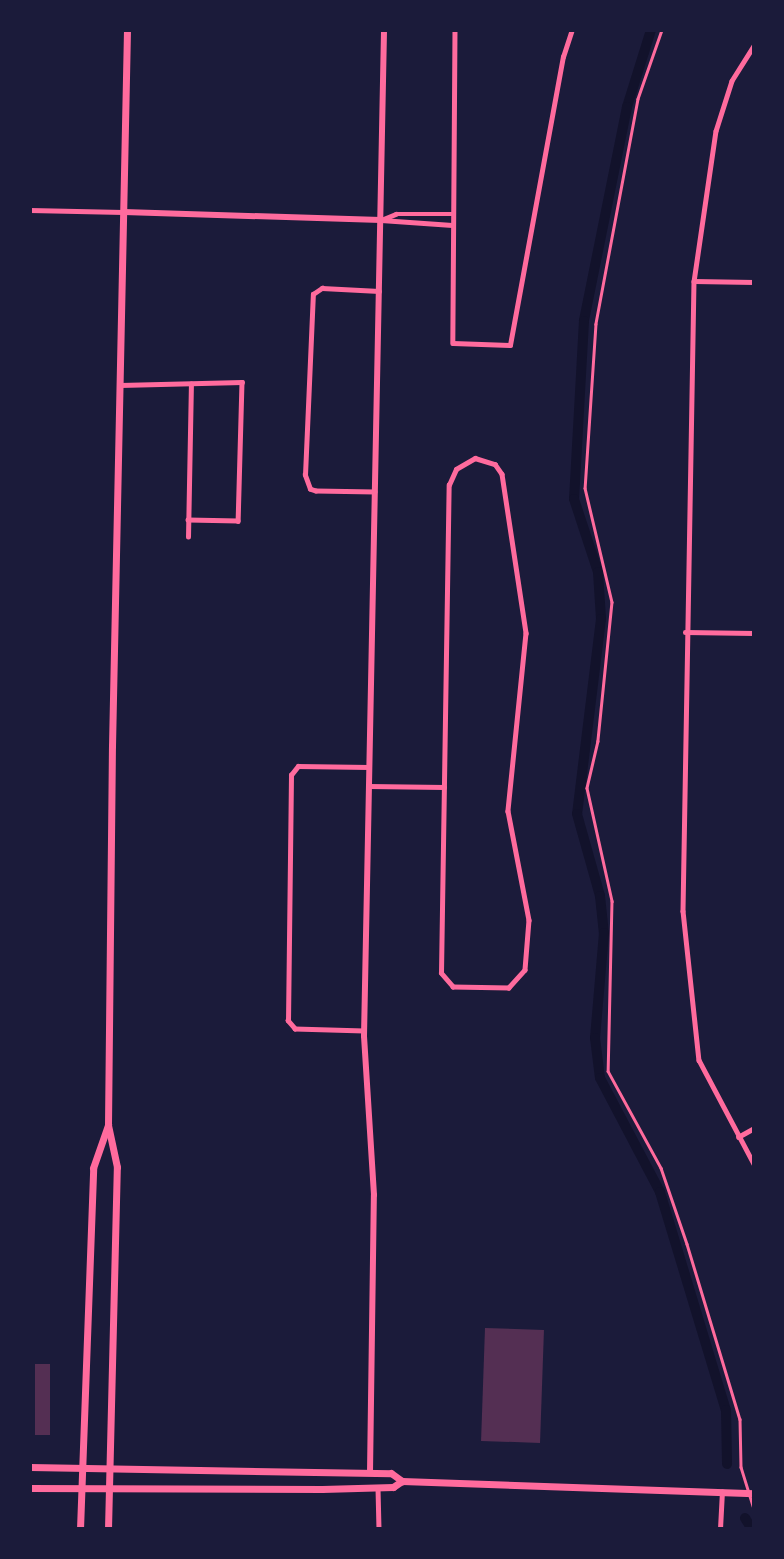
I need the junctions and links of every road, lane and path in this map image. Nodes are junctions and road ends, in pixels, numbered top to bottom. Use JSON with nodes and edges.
{"nodes":[{"id":1,"x":127,"y":30,"type":"edge"},
{"id":2,"x":384,"y":30,"type":"edge"},
{"id":3,"x":455,"y":30,"type":"edge"},
{"id":4,"x":572,"y":30,"type":"edge"},
{"id":5,"x":662,"y":30,"type":"edge"},
{"id":6,"x":754,"y":46,"type":"edge"},
{"id":7,"x":30,"y":210,"type":"edge"},
{"id":8,"x":124,"y":212,"type":"junction"},
{"id":9,"x":452,"y":214,"type":"junction"},
{"id":10,"x":381,"y":220,"type":"junction"},
{"id":11,"x":452,"y":226,"type":"junction"},
{"id":12,"x":694,"y":281,"type":"junction"},
{"id":13,"x":754,"y":282,"type":"edge"},
{"id":14,"x":379,"y":291,"type":"junction"},
{"id":15,"x":191,"y":384,"type":"junction"},
{"id":16,"x":120,"y":385,"type":"junction"},
{"id":17,"x":375,"y":492,"type":"junction"},
{"id":18,"x":188,"y":520,"type":"junction"},
{"id":19,"x":188,"y":537,"type":"dead end"},
{"id":20,"x":685,"y":632,"type":"junction"},
{"id":21,"x":754,"y":633,"type":"edge"},
{"id":22,"x":369,"y":767,"type":"junction"},
{"id":23,"x":369,"y":786,"type":"junction"},
{"id":24,"x":444,"y":787,"type":"junction"},
{"id":25,"x":364,"y":1031,"type":"junction"},
{"id":26,"x":108,"y":1125,"type":"junction"},
{"id":27,"x":754,"y":1128,"type":"edge"},
{"id":28,"x":738,"y":1137,"type":"junction"},
{"id":29,"x":754,"y":1164,"type":"edge"},
{"id":30,"x":30,"y":1467,"type":"edge"},
{"id":31,"x":81,"y":1467,"type":"junction"},
{"id":32,"x":109,"y":1467,"type":"junction"},
{"id":33,"x":370,"y":1473,"type":"junction"},
{"id":34,"x":402,"y":1481,"type":"junction"},
{"id":35,"x":30,"y":1488,"type":"edge"},
{"id":36,"x":378,"y":1488,"type":"junction"},
{"id":37,"x":80,"y":1490,"type":"junction"},
{"id":38,"x":109,"y":1490,"type":"junction"},
{"id":39,"x":722,"y":1492,"type":"junction"},
{"id":40,"x":751,"y":1492,"type":"edge"},
{"id":41,"x":754,"y":1508,"type":"edge"},
{"id":42,"x":80,"y":1529,"type":"edge"},
{"id":43,"x":108,"y":1529,"type":"edge"},
{"id":44,"x":379,"y":1529,"type":"edge"},
{"id":45,"x":720,"y":1529,"type":"edge"}],
"edges":[{"from":1,"to":8,"type":"main road"},
{"from":2,"to":10,"type":"street"},
{"from":3,"to":9,"type":"street"},
{"from":4,"to":11,"type":"street"},
{"from":5,"to":40,"type":"lane"},
{"from":6,"to":12,"type":"street"},
{"from":7,"to":8,"type":"street"},
{"from":8,"to":10,"type":"street"},
{"from":8,"to":16,"type":"main road"},
{"from":9,"to":10,"type":"street"},
{"from":9,"to":11,"type":"street"},
{"from":10,"to":11,"type":"street"},
{"from":10,"to":14,"type":"street"},
{"from":12,"to":13,"type":"street"},
{"from":12,"to":20,"type":"street"},
{"from":14,"to":17,"type":"street"},
{"from":14,"to":17,"type":"street"},
{"from":15,"to":16,"type":"street"},
{"from":15,"to":18,"type":"street"},
{"from":15,"to":18,"type":"street"},
{"from":16,"to":26,"type":"main road"},
{"from":17,"to":22,"type":"street"},
{"from":18,"to":19,"type":"street"},
{"from":20,"to":21,"type":"street"},
{"from":20,"to":28,"type":"street"},
{"from":22,"to":23,"type":"street"},
{"from":22,"to":25,"type":"street"},
{"from":23,"to":24,"type":"street"},
{"from":23,"to":25,"type":"street"},
{"from":24,"to":24,"type":"street"},
{"from":25,"to":33,"type":"street"},
{"from":26,"to":31,"type":"main road"},
{"from":26,"to":32,"type":"main road"},
{"from":27,"to":28,"type":"street"},
{"from":28,"to":29,"type":"street"},
{"from":30,"to":31,"type":"main road"},
{"from":31,"to":32,"type":"main road"},
{"from":31,"to":37,"type":"main road"},
{"from":32,"to":33,"type":"main road"},
{"from":32,"to":38,"type":"main road"},
{"from":33,"to":34,"type":"main road"},
{"from":34,"to":36,"type":"main road"},
{"from":34,"to":39,"type":"main road"},
{"from":35,"to":37,"type":"main road"},
{"from":36,"to":38,"type":"main road"},
{"from":36,"to":44,"type":"street"},
{"from":37,"to":38,"type":"main road"},
{"from":37,"to":42,"type":"main road"},
{"from":38,"to":43,"type":"main road"},
{"from":39,"to":40,"type":"main road"},
{"from":39,"to":45,"type":"street"},
{"from":40,"to":41,"type":"lane"}]}
